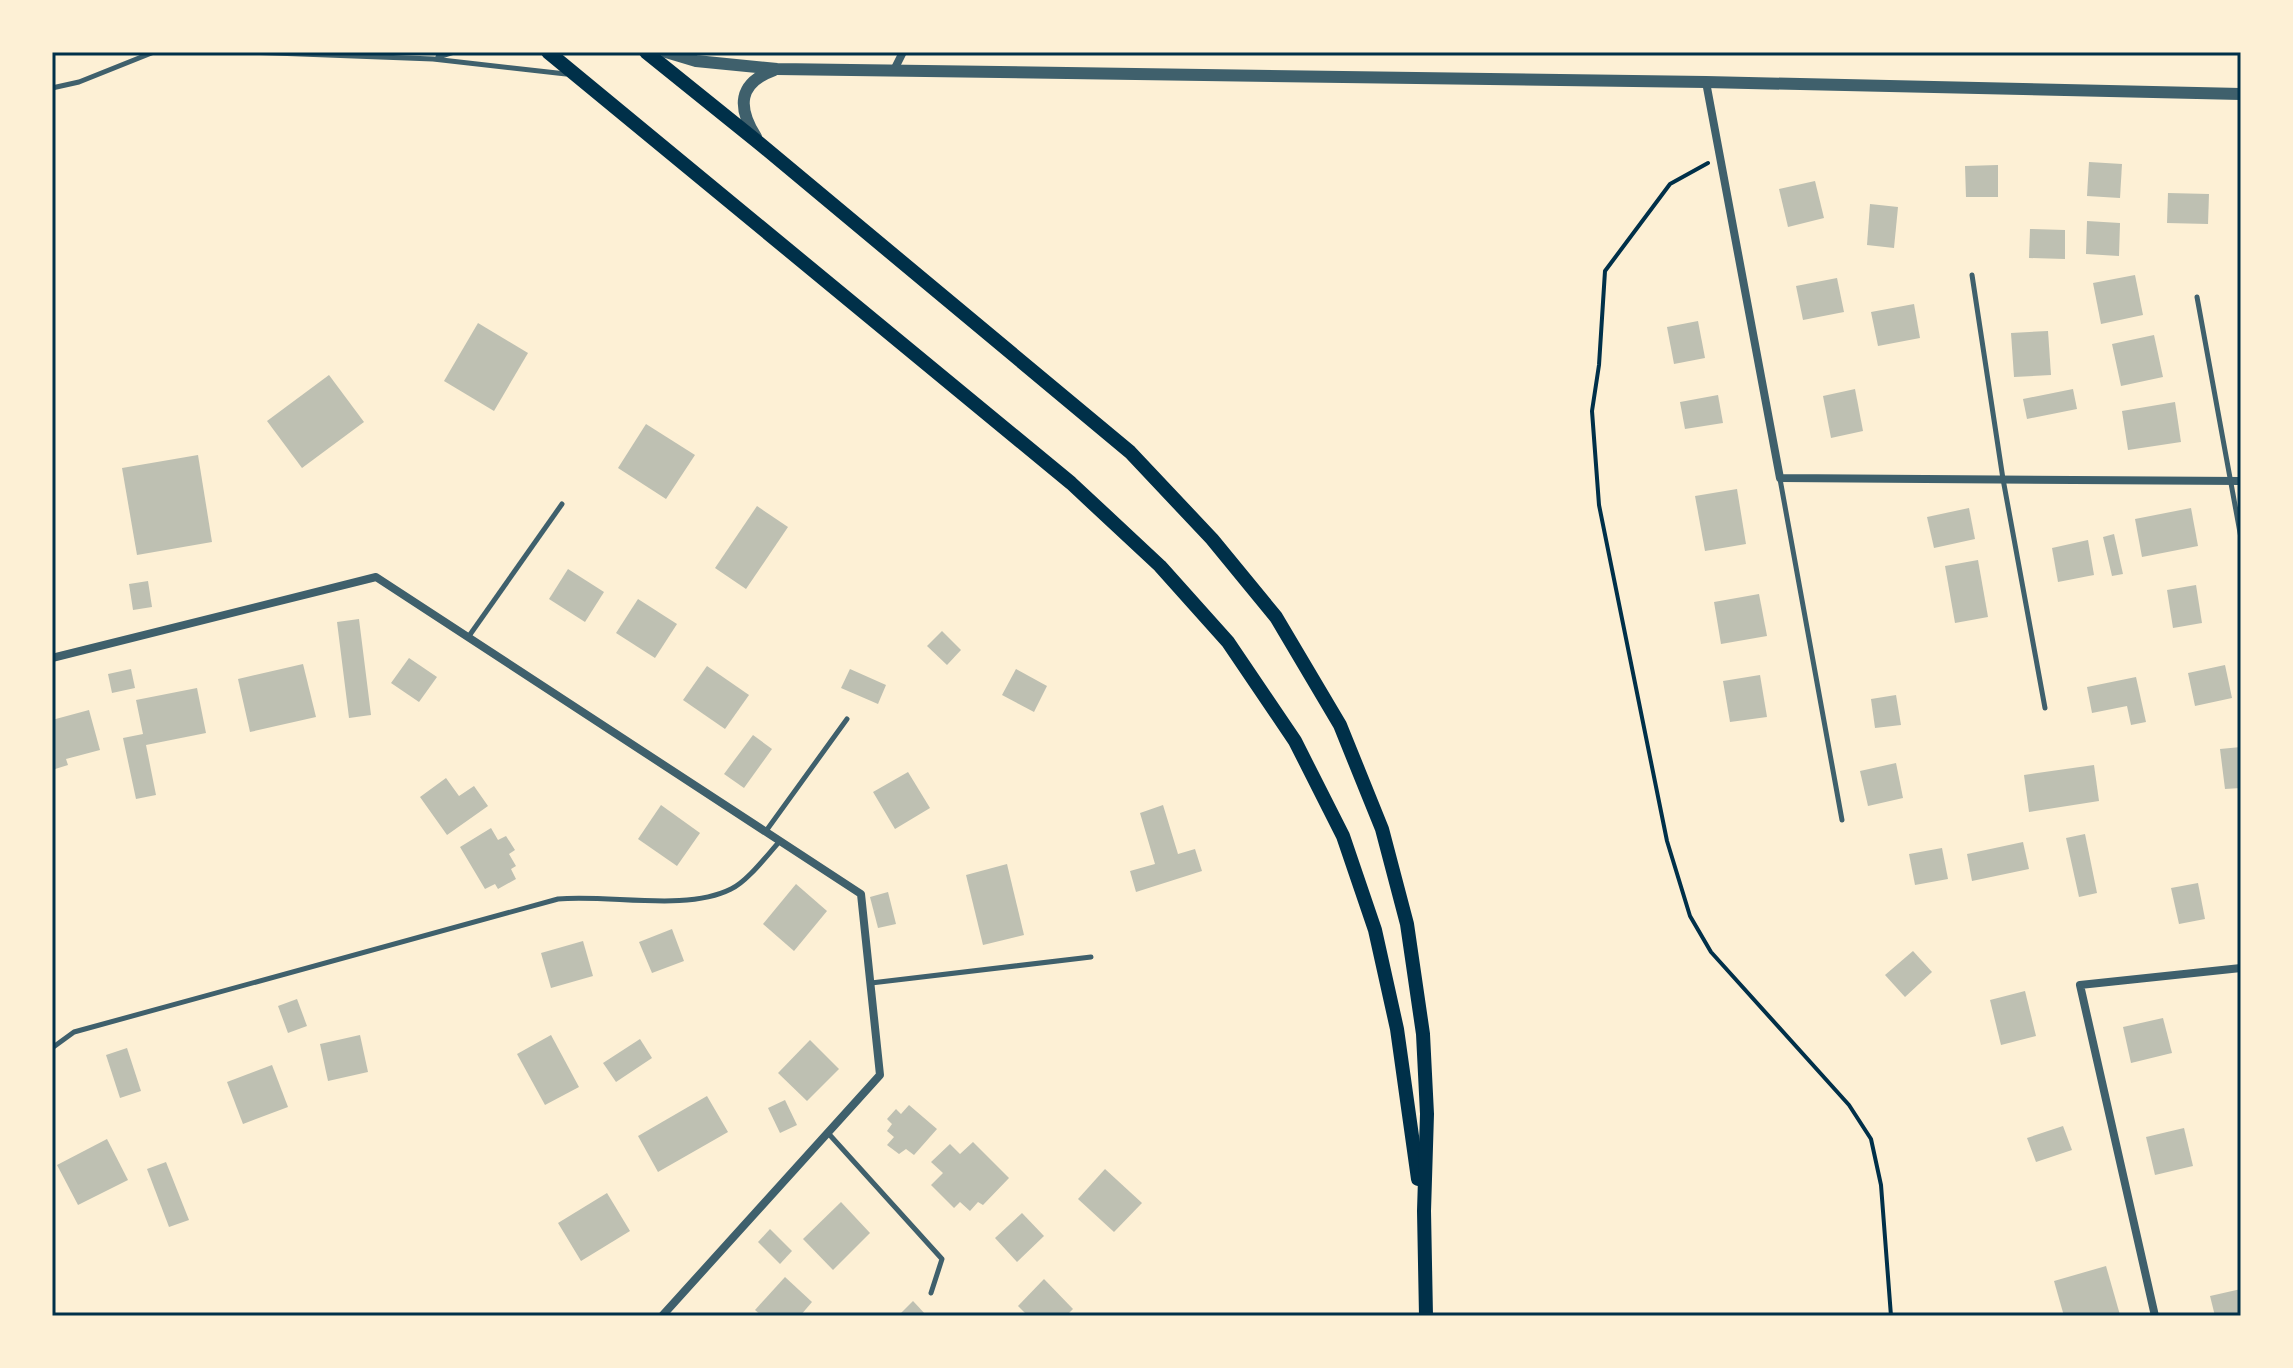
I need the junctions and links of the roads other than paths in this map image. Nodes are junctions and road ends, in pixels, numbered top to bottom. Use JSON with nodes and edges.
{"nodes":[{"id":1,"x":154,"y":52,"type":"edge"},
{"id":2,"x":248,"y":52,"type":"edge"},
{"id":3,"x":454,"y":52,"type":"edge"},
{"id":4,"x":548,"y":52,"type":"edge"},
{"id":5,"x":646,"y":52,"type":"edge"},
{"id":6,"x":666,"y":52,"type":"edge"},
{"id":7,"x":903,"y":52,"type":"edge"},
{"id":8,"x":433,"y":59,"type":"junction"},
{"id":9,"x":777,"y":69,"type":"junction"},
{"id":10,"x":894,"y":70,"type":"junction"},
{"id":11,"x":575,"y":75,"type":"junction"},
{"id":12,"x":1706,"y":82,"type":"junction"},
{"id":13,"x":52,"y":88,"type":"edge"},
{"id":14,"x":2241,"y":94,"type":"edge"},
{"id":15,"x":759,"y":143,"type":"junction"},
{"id":16,"x":1972,"y":275,"type":"dead end"},
{"id":17,"x":2197,"y":297,"type":"dead end"},
{"id":18,"x":1780,"y":478,"type":"junction"},
{"id":19,"x":2003,"y":479,"type":"junction"},
{"id":20,"x":2230,"y":481,"type":"junction"},
{"id":21,"x":2241,"y":481,"type":"edge"},
{"id":22,"x":562,"y":504,"type":"dead end"},
{"id":23,"x":2241,"y":538,"type":"edge"},
{"id":24,"x":468,"y":637,"type":"junction"},
{"id":25,"x":52,"y":658,"type":"edge"},
{"id":26,"x":2045,"y":708,"type":"dead end"},
{"id":27,"x":847,"y":719,"type":"dead end"},
{"id":28,"x":1842,"y":820,"type":"dead end"},
{"id":29,"x":766,"y":832,"type":"junction"},
{"id":30,"x":780,"y":841,"type":"junction"},
{"id":31,"x":1091,"y":957,"type":"dead end"},
{"id":32,"x":2241,"y":968,"type":"edge"},
{"id":33,"x":870,"y":983,"type":"junction"},
{"id":34,"x":52,"y":1048,"type":"edge"},
{"id":35,"x":828,"y":1133,"type":"junction"},
{"id":36,"x":1424,"y":1211,"type":"junction"},
{"id":37,"x":931,"y":1293,"type":"dead end"},
{"id":38,"x":662,"y":1316,"type":"edge"},
{"id":39,"x":1426,"y":1316,"type":"edge"},
{"id":40,"x":2155,"y":1316,"type":"edge"}],
"edges":[{"from":1,"to":13,"type":"lane"},
{"from":2,"to":8,"type":"lane"},
{"from":3,"to":8,"type":"lane"},
{"from":4,"to":11,"type":"main road"},
{"from":5,"to":15,"type":"main road"},
{"from":6,"to":9,"type":"street"},
{"from":7,"to":10,"type":"street"},
{"from":8,"to":11,"type":"lane"},
{"from":9,"to":10,"type":"street"},
{"from":9,"to":15,"type":"street"},
{"from":10,"to":12,"type":"street"},
{"from":11,"to":36,"type":"main road"},
{"from":12,"to":14,"type":"street"},
{"from":12,"to":18,"type":"street"},
{"from":15,"to":36,"type":"main road"},
{"from":16,"to":19,"type":"lane"},
{"from":17,"to":20,"type":"lane"},
{"from":18,"to":19,"type":"street"},
{"from":18,"to":28,"type":"lane"},
{"from":19,"to":20,"type":"street"},
{"from":19,"to":26,"type":"lane"},
{"from":20,"to":21,"type":"street"},
{"from":20,"to":23,"type":"lane"},
{"from":22,"to":24,"type":"lane"},
{"from":24,"to":25,"type":"street"},
{"from":24,"to":29,"type":"street"},
{"from":27,"to":29,"type":"lane"},
{"from":29,"to":30,"type":"street"},
{"from":30,"to":33,"type":"street"},
{"from":30,"to":34,"type":"lane"},
{"from":31,"to":33,"type":"lane"},
{"from":32,"to":40,"type":"street"},
{"from":33,"to":35,"type":"street"},
{"from":35,"to":37,"type":"lane"},
{"from":35,"to":38,"type":"street"},
{"from":36,"to":39,"type":"main road"}]}
